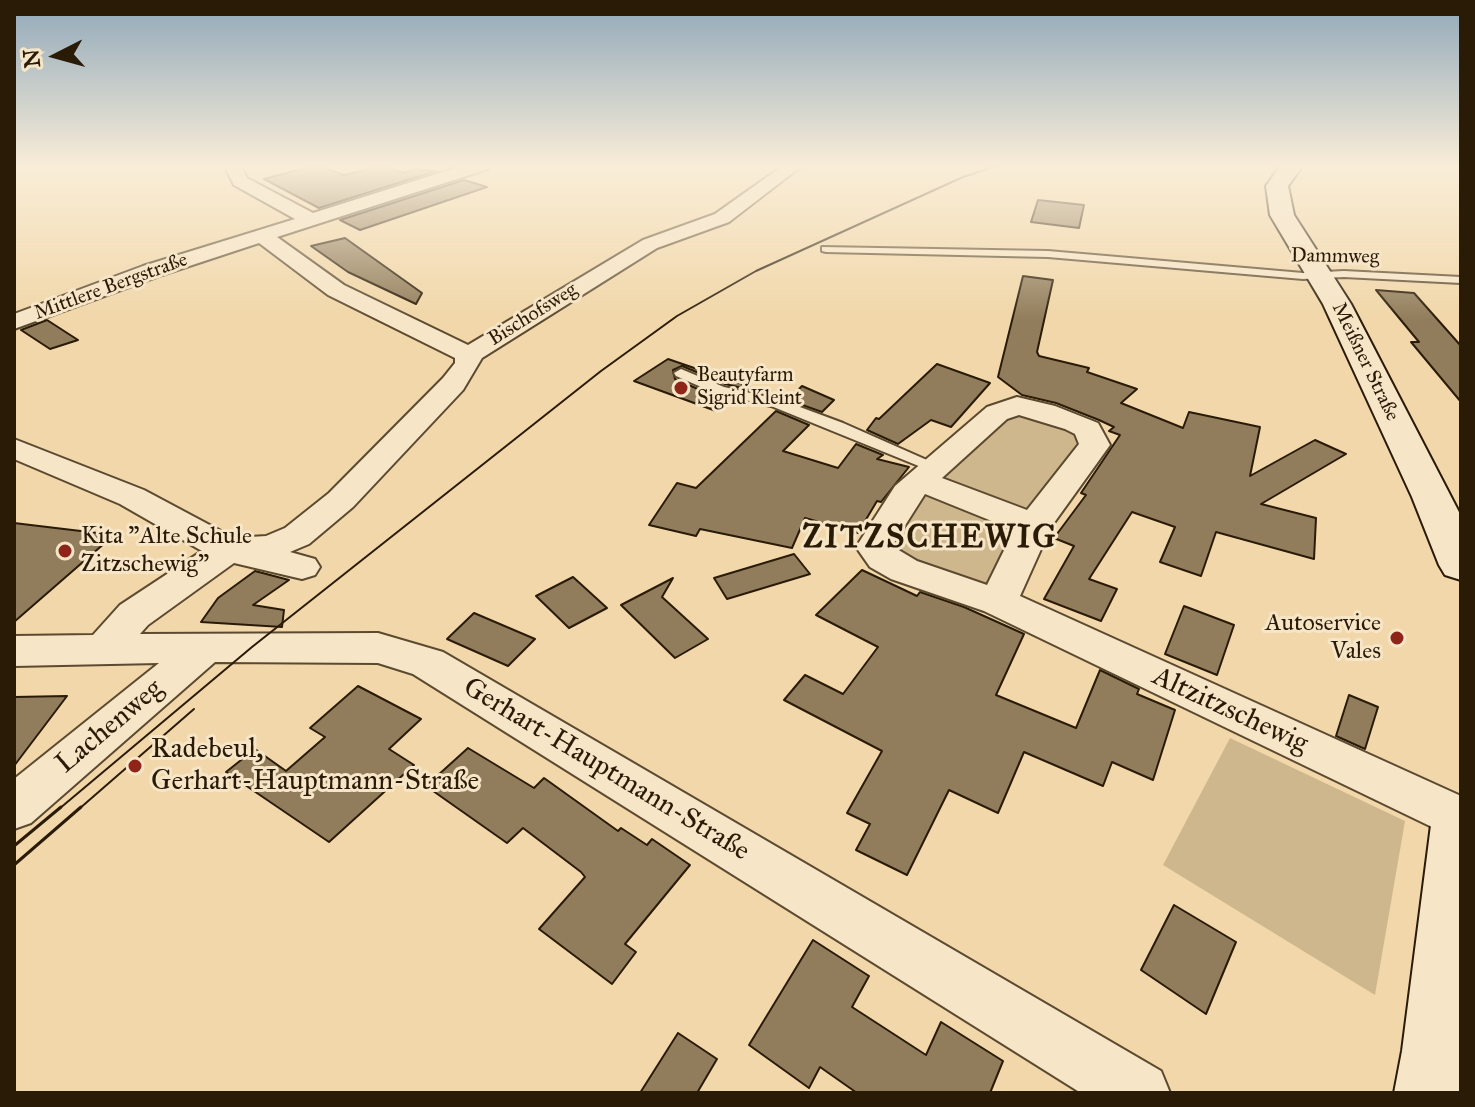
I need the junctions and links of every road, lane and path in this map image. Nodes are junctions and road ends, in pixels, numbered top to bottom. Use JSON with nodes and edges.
{"nodes":[{"id":1,"x":306,"y":217,"type":"edge"},
{"id":2,"x":322,"y":217,"type":"edge"},
{"id":3,"x":724,"y":217,"type":"edge"},
{"id":4,"x":1283,"y":217,"type":"edge"},
{"id":5,"x":312,"y":220,"type":"junction"},
{"id":6,"x":262,"y":236,"type":"junction"},
{"id":7,"x":826,"y":249,"type":"dead end"},
{"id":8,"x":1321,"y":275,"type":"junction"},
{"id":9,"x":1461,"y":280,"type":"edge"},
{"id":10,"x":14,"y":322,"type":"edge"},
{"id":11,"x":469,"y":355,"type":"junction"},
{"id":12,"x":681,"y":373,"type":"dead end"},
{"id":13,"x":14,"y":448,"type":"edge"},
{"id":14,"x":930,"y":475,"type":"junction"},
{"id":15,"x":1034,"y":525,"type":"junction"},
{"id":16,"x":1453,"y":527,"type":"edge"},
{"id":17,"x":228,"y":550,"type":"junction"},
{"id":18,"x":1461,"y":565,"type":"edge"},
{"id":19,"x":302,"y":567,"type":"dead end"},
{"id":20,"x":998,"y":602,"type":"junction"},
{"id":21,"x":206,"y":647,"type":"junction"},
{"id":22,"x":105,"y":648,"type":"junction"},
{"id":23,"x":14,"y":651,"type":"edge"},
{"id":24,"x":14,"y":808,"type":"edge"},
{"id":25,"x":1461,"y":822,"type":"edge"},
{"id":26,"x":1139,"y":1093,"type":"edge"},
{"id":27,"x":1432,"y":1093,"type":"edge"}],
"edges":[{"from":1,"to":5,"type":"street"},
{"from":2,"to":5,"type":"street","name":"Mittlere Bergstraße"},
{"from":3,"to":11,"type":"street","name":"Bischofsweg"},
{"from":4,"to":8,"type":"main road","name":"Meißner Straße"},
{"from":5,"to":6,"type":"street","name":"Mittlere Bergstraße"},
{"from":6,"to":10,"type":"street","name":"Mittlere Bergstraße"},
{"from":6,"to":11,"type":"street"},
{"from":7,"to":8,"type":"lane","name":"Dammweg"},
{"from":8,"to":9,"type":"lane","name":"Dammweg"},
{"from":8,"to":16,"type":"main road","name":"Meißner Straße"},
{"from":11,"to":17,"type":"street","name":"Bischofsweg"},
{"from":12,"to":14,"type":"lane"},
{"from":13,"to":17,"type":"street"},
{"from":14,"to":15,"type":"street"},
{"from":14,"to":15,"type":"street","name":"Altzitzschewig"},
{"from":14,"to":20,"type":"street","name":"Altzitzschewig"},
{"from":15,"to":20,"type":"street","name":"Altzitzschewig"},
{"from":16,"to":18,"type":"main road","name":"Meißner Straße"},
{"from":17,"to":19,"type":"street"},
{"from":17,"to":22,"type":"street"},
{"from":20,"to":25,"type":"street","name":"Altzitzschewig"},
{"from":21,"to":22,"type":"street","name":"Gerhart-Hauptmann-Straße"},
{"from":21,"to":24,"type":"street","name":"Lachenweg"},
{"from":21,"to":26,"type":"street","name":"Gerhart-Hauptmann-Straße"},
{"from":22,"to":23,"type":"street","name":"Gerhart-Hauptmann-Straße"},
{"from":25,"to":27,"type":"main road"}]}
